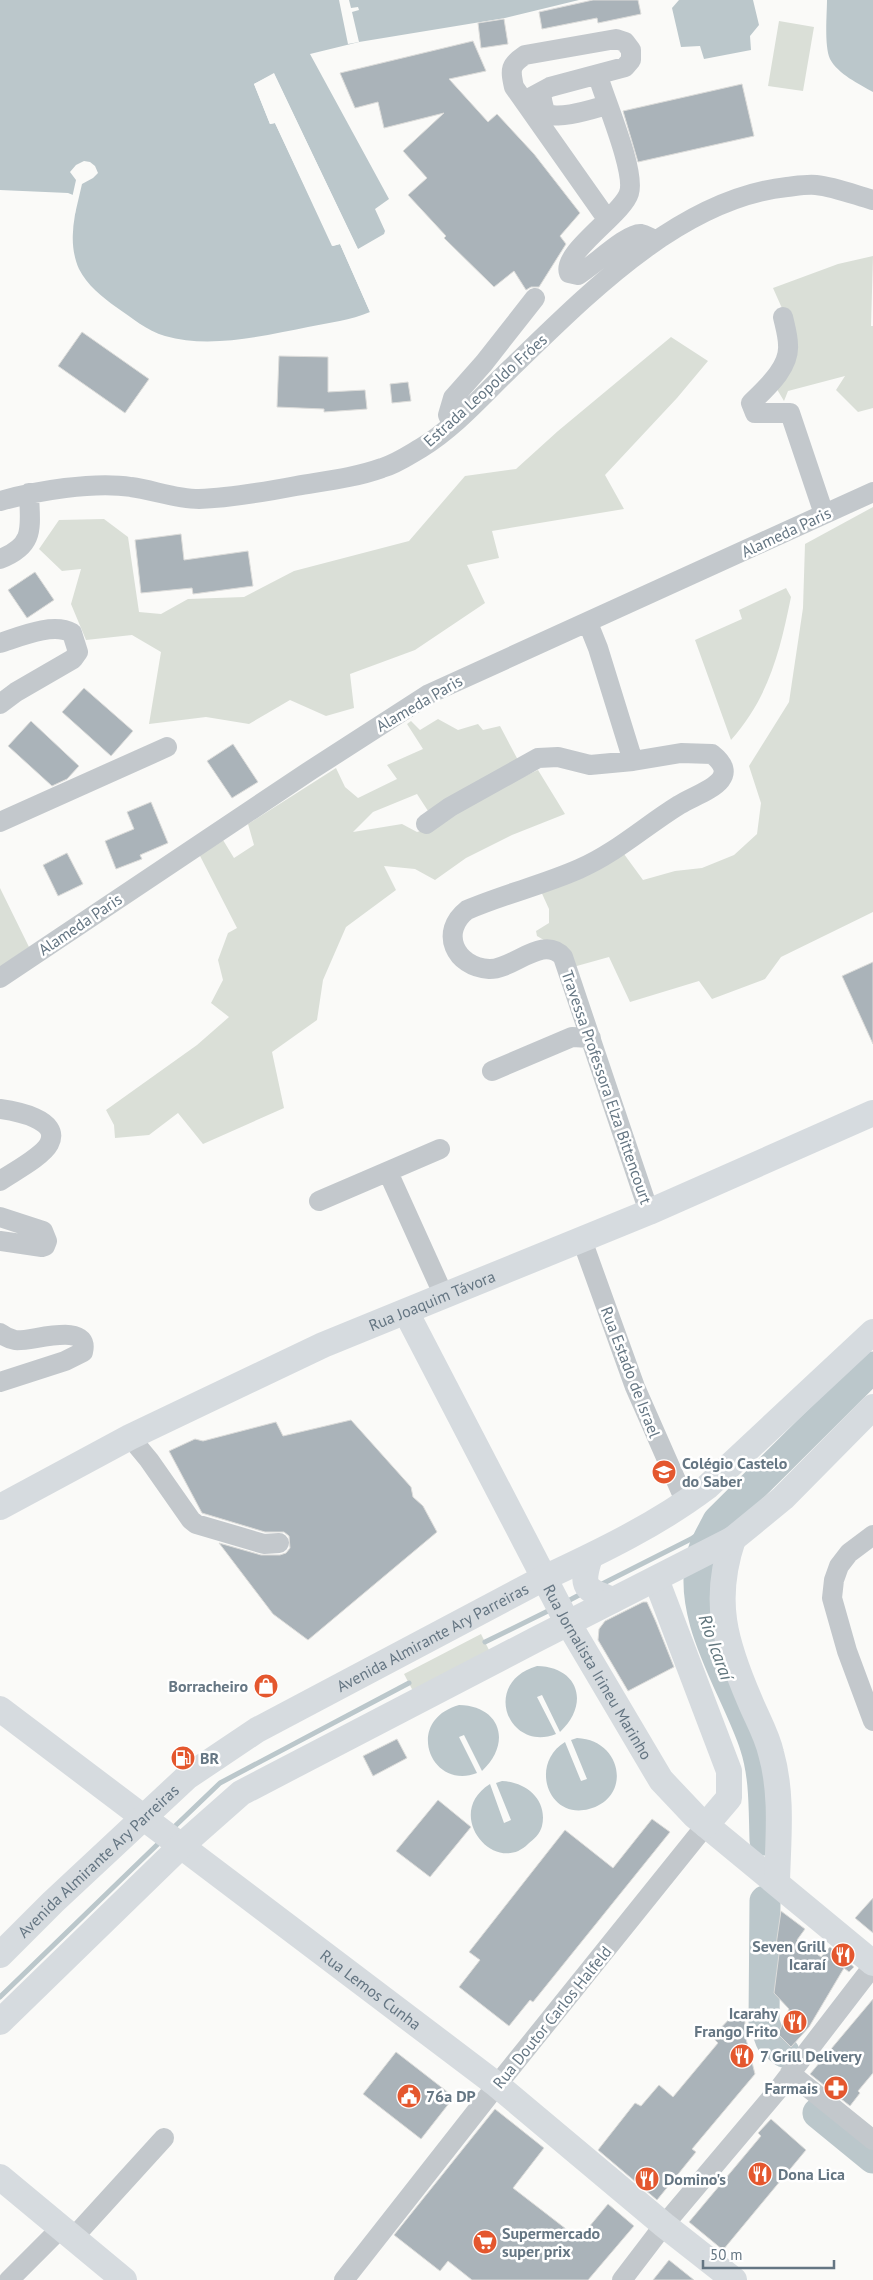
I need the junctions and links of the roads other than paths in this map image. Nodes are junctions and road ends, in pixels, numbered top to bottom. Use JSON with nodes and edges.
{"nodes":[{"id":1,"x":598,"y":76,"type":"junction"},
{"id":2,"x":532,"y":96,"type":"junction"},
{"id":3,"x":607,"y":105,"type":"junction"},
{"id":4,"x":873,"y":200,"type":"edge"},
{"id":5,"x":607,"y":219,"type":"junction"},
{"id":6,"x":656,"y":240,"type":"junction"},
{"id":7,"x":535,"y":298,"type":"dead end"},
{"id":8,"x":783,"y":317,"type":"dead end"},
{"id":9,"x":452,"y":424,"type":"junction"},
{"id":10,"x":873,"y":492,"type":"edge"},
{"id":11,"x":29,"y":493,"type":"junction"},
{"id":12,"x":0,"y":501,"type":"edge"},
{"id":13,"x":824,"y":514,"type":"junction"},
{"id":14,"x":0,"y":560,"type":"edge"},
{"id":15,"x":588,"y":623,"type":"junction"},
{"id":16,"x":0,"y":643,"type":"edge"},
{"id":17,"x":0,"y":704,"type":"edge"},
{"id":18,"x":167,"y":747,"type":"dead end"},
{"id":19,"x":633,"y":761,"type":"junction"},
{"id":20,"x":0,"y":822,"type":"edge"},
{"id":21,"x":426,"y":824,"type":"dead end"},
{"id":22,"x":0,"y":978,"type":"edge"},
{"id":23,"x":592,"y":1038,"type":"junction"},
{"id":24,"x":492,"y":1071,"type":"dead end"},
{"id":25,"x":0,"y":1110,"type":"edge"},
{"id":26,"x":873,"y":1112,"type":"edge"},
{"id":27,"x":440,"y":1149,"type":"dead end"},
{"id":28,"x":388,"y":1172,"type":"junction"},
{"id":29,"x":0,"y":1181,"type":"edge"},
{"id":30,"x":320,"y":1201,"type":"dead end"},
{"id":31,"x":649,"y":1212,"type":"junction"},
{"id":32,"x":0,"y":1217,"type":"edge"},
{"id":33,"x":582,"y":1240,"type":"junction"},
{"id":34,"x":0,"y":1241,"type":"edge"},
{"id":35,"x":444,"y":1296,"type":"junction"},
{"id":36,"x":406,"y":1312,"type":"junction"},
{"id":37,"x":873,"y":1332,"type":"edge"},
{"id":38,"x":0,"y":1333,"type":"edge"},
{"id":39,"x":0,"y":1382,"type":"edge"},
{"id":40,"x":873,"y":1407,"type":"edge"},
{"id":41,"x":130,"y":1437,"type":"junction"},
{"id":42,"x":686,"y":1503,"type":"junction"},
{"id":43,"x":0,"y":1507,"type":"edge"},
{"id":44,"x":873,"y":1535,"type":"edge"},
{"id":45,"x":279,"y":1542,"type":"dead end"},
{"id":46,"x":722,"y":1545,"type":"junction"},
{"id":47,"x":667,"y":1573,"type":"junction"},
{"id":48,"x":546,"y":1581,"type":"junction"},
{"id":49,"x":596,"y":1582,"type":"junction"},
{"id":50,"x":566,"y":1619,"type":"junction"},
{"id":51,"x":0,"y":1709,"type":"edge"},
{"id":52,"x":873,"y":1721,"type":"edge"},
{"id":53,"x":706,"y":1825,"type":"junction"},
{"id":54,"x":162,"y":1832,"type":"junction"},
{"id":55,"x":776,"y":1882,"type":"junction"},
{"id":56,"x":0,"y":1955,"type":"edge"},
{"id":57,"x":873,"y":1964,"type":"edge"},
{"id":58,"x":0,"y":2022,"type":"edge"},
{"id":59,"x":790,"y":2073,"type":"junction"},
{"id":60,"x":497,"y":2085,"type":"junction"},
{"id":61,"x":164,"y":2138,"type":"dead end"},
{"id":62,"x":873,"y":2140,"type":"edge"},
{"id":63,"x":0,"y":2177,"type":"edge"},
{"id":64,"x":664,"y":2225,"type":"junction"},
{"id":65,"x":66,"y":2233,"type":"junction"},
{"id":66,"x":9,"y":2280,"type":"edge"},
{"id":67,"x":124,"y":2280,"type":"edge"},
{"id":68,"x":344,"y":2280,"type":"edge"},
{"id":69,"x":622,"y":2280,"type":"edge"},
{"id":70,"x":734,"y":2280,"type":"edge"}],
"edges":[{"from":1,"to":2,"type":"street"},
{"from":1,"to":2,"type":"street"},
{"from":1,"to":3,"type":"street"},
{"from":2,"to":3,"type":"street"},
{"from":2,"to":5,"type":"street"},
{"from":3,"to":5,"type":"street"},
{"from":4,"to":6,"type":"street","name":"Estrada Leopoldo Fróes"},
{"from":5,"to":6,"type":"street"},
{"from":6,"to":9,"type":"street","name":"Estrada Leopoldo Fróes"},
{"from":7,"to":9,"type":"street"},
{"from":8,"to":13,"type":"street"},
{"from":9,"to":11,"type":"street","name":"Estrada Leopoldo Fróes"},
{"from":10,"to":13,"type":"street","name":"Alameda Paris"},
{"from":11,"to":12,"type":"street","name":"Estrada Leopoldo Fróes"},
{"from":11,"to":14,"type":"street"},
{"from":13,"to":15,"type":"street","name":"Alameda Paris"},
{"from":15,"to":19,"type":"street"},
{"from":15,"to":22,"type":"street","name":"Alameda Paris"},
{"from":16,"to":17,"type":"street"},
{"from":18,"to":20,"type":"street"},
{"from":19,"to":21,"type":"street","name":"Travessa Professora Elza Bittencourt"},
{"from":19,"to":23,"type":"street","name":"Travessa Professora Elza Bittencourt"},
{"from":23,"to":24,"type":"street"},
{"from":23,"to":31,"type":"street","name":"Travessa Professora Elza Bittencourt"},
{"from":25,"to":29,"type":"street"},
{"from":26,"to":31,"type":"main road","name":"Rua Joaquim Távora"},
{"from":27,"to":28,"type":"street"},
{"from":28,"to":30,"type":"street"},
{"from":28,"to":35,"type":"street"},
{"from":31,"to":33,"type":"main road","name":"Rua Joaquim Távora"},
{"from":32,"to":34,"type":"street"},
{"from":33,"to":35,"type":"main road","name":"Rua Joaquim Távora"},
{"from":33,"to":42,"type":"street","name":"Rua Estado de Israel"},
{"from":35,"to":36,"type":"main road","name":"Rua Joaquim Távora"},
{"from":36,"to":41,"type":"main road","name":"Rua Joaquim Távora"},
{"from":36,"to":48,"type":"main road","name":"Rua Jornalista Irineu Marinho"},
{"from":37,"to":42,"type":"main road","name":"Avenida Almirante Ary Parreiras"},
{"from":38,"to":39,"type":"street"},
{"from":40,"to":46,"type":"main road","name":"Avenida Almirante Ary Parreiras"},
{"from":41,"to":43,"type":"main road","name":"Rua Joaquim Távora"},
{"from":41,"to":45,"type":"street"},
{"from":42,"to":49,"type":"main road","name":"Avenida Almirante Ary Parreiras"},
{"from":44,"to":52,"type":"street"},
{"from":46,"to":47,"type":"main road","name":"Avenida Almirante Ary Parreiras"},
{"from":46,"to":55,"type":"main road"},
{"from":47,"to":49,"type":"main road","name":"Avenida Almirante Ary Parreiras"},
{"from":47,"to":53,"type":"main road"},
{"from":48,"to":49,"type":"main road","name":"Avenida Almirante Ary Parreiras"},
{"from":48,"to":50,"type":"main road","name":"Rua Jornalista Irineu Marinho"},
{"from":48,"to":54,"type":"main road","name":"Avenida Almirante Ary Parreiras"},
{"from":49,"to":50,"type":"main road","name":"Avenida Almirante Ary Parreiras"},
{"from":50,"to":53,"type":"main road","name":"Rua Jornalista Irineu Marinho"},
{"from":50,"to":54,"type":"main road","name":"Avenida Almirante Ary Parreiras"},
{"from":51,"to":54,"type":"main road","name":"Rua Lemos Cunha"},
{"from":53,"to":55,"type":"main road","name":"Rua Jornalista Irineu Marinho"},
{"from":53,"to":60,"type":"street","name":"Rua Doutor Carlos Halfeld"},
{"from":54,"to":56,"type":"main road","name":"Avenida Almirante Ary Parreiras"},
{"from":54,"to":58,"type":"main road","name":"Avenida Almirante Ary Parreiras"},
{"from":54,"to":60,"type":"main road","name":"Rua Lemos Cunha"},
{"from":55,"to":57,"type":"main road","name":"Rua Jornalista Irineu Marinho"},
{"from":57,"to":59,"type":"street"},
{"from":59,"to":62,"type":"street"},
{"from":59,"to":64,"type":"street"},
{"from":60,"to":64,"type":"main road","name":"Rua Lemos Cunha"},
{"from":60,"to":68,"type":"street","name":"Rua Doutor Carlos Halfeld"},
{"from":61,"to":65,"type":"street"},
{"from":63,"to":65,"type":"main road"},
{"from":64,"to":69,"type":"street"},
{"from":64,"to":70,"type":"main road","name":"Rua Lemos Cunha"},
{"from":65,"to":66,"type":"street"},
{"from":65,"to":67,"type":"main road"}]}
